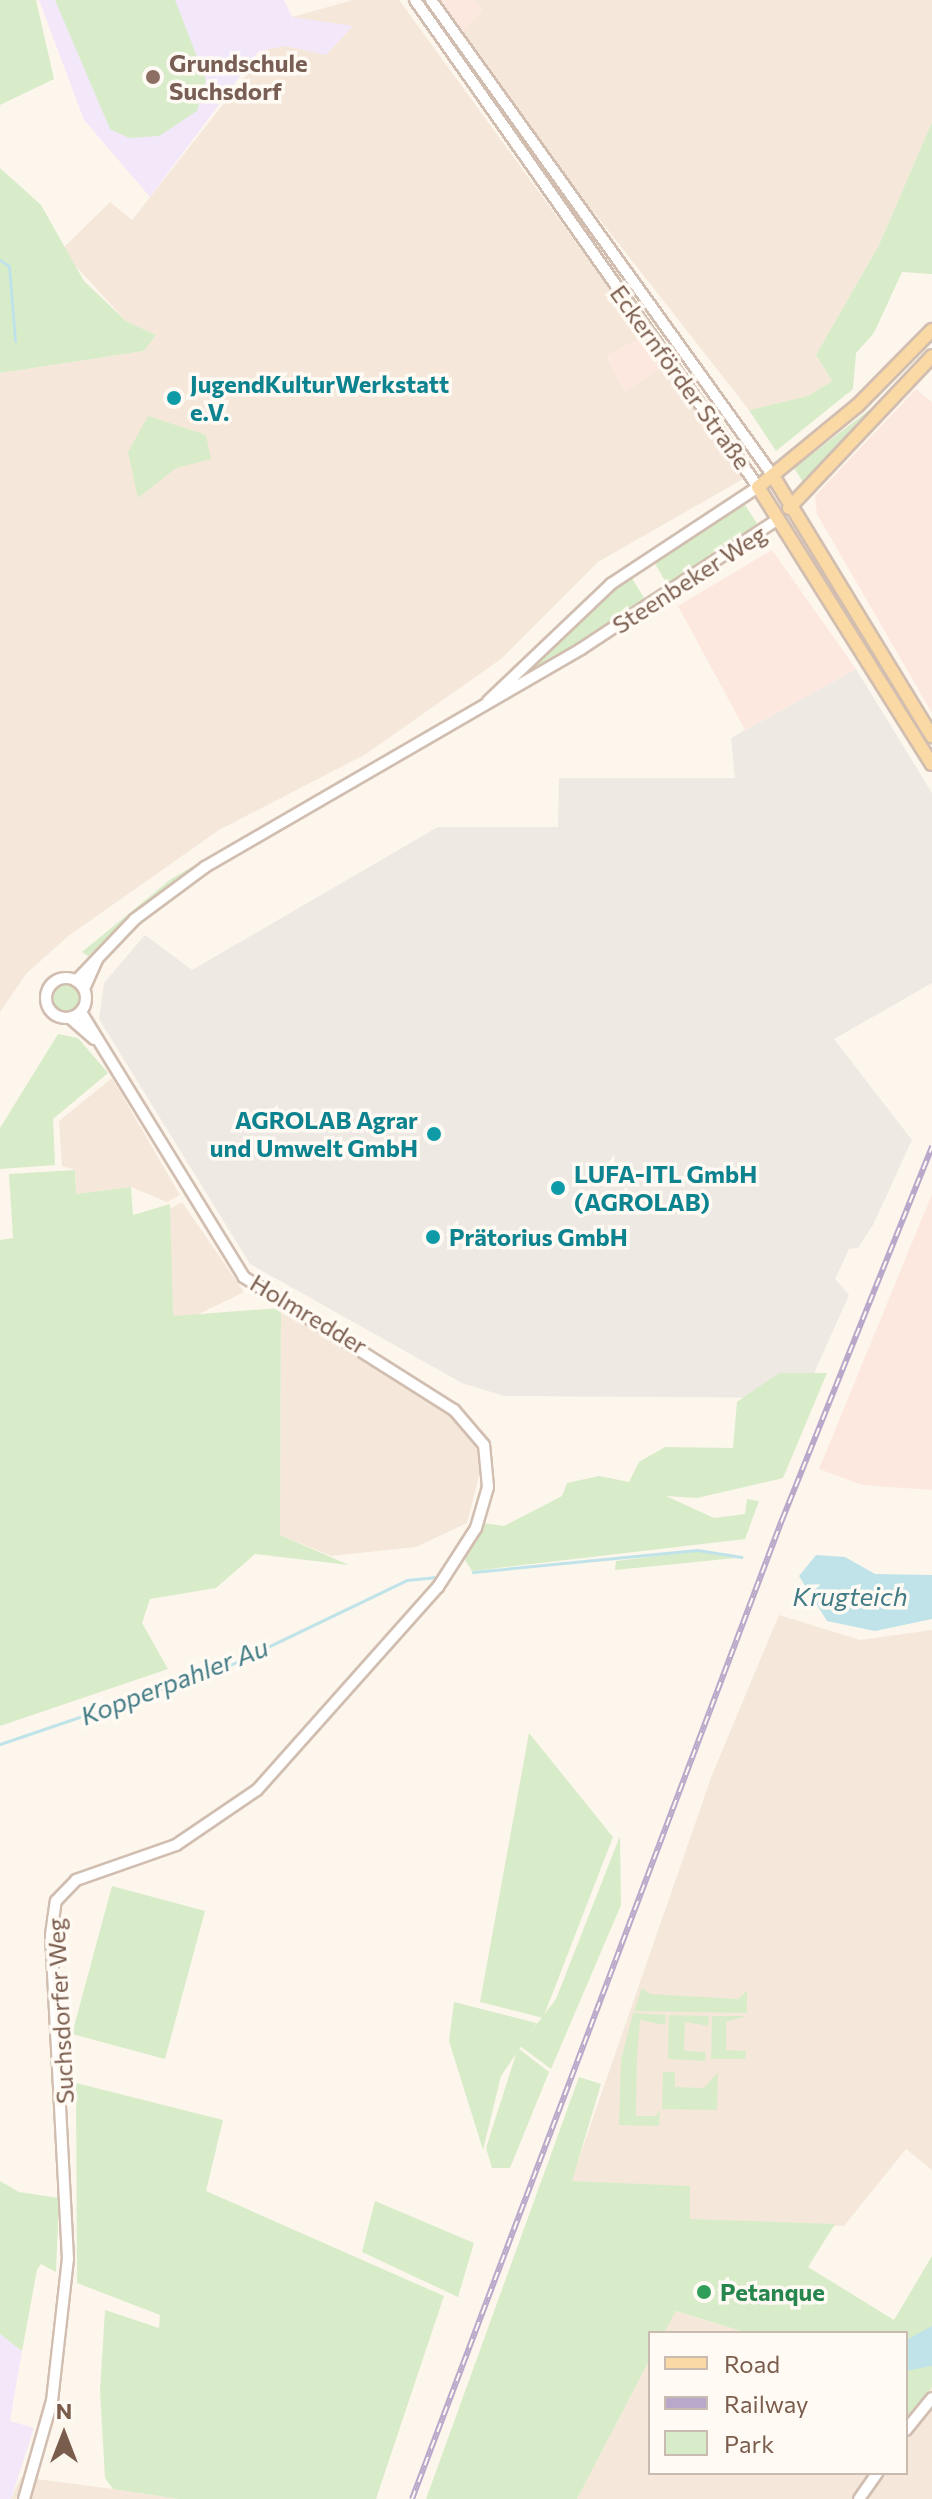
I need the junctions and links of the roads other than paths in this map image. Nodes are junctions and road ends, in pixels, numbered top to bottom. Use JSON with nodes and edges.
{"nodes":[{"id":1,"x":415,"y":0,"type":"edge"},
{"id":2,"x":431,"y":0,"type":"edge"},
{"id":3,"x":932,"y":330,"type":"edge"},
{"id":4,"x":932,"y":356,"type":"edge"},
{"id":5,"x":773,"y":476,"type":"junction"},
{"id":6,"x":758,"y":487,"type":"junction"},
{"id":7,"x":792,"y":505,"type":"junction"},
{"id":8,"x":778,"y":519,"type":"junction"},
{"id":9,"x":488,"y":701,"type":"junction"},
{"id":10,"x":932,"y":736,"type":"edge"},
{"id":11,"x":932,"y":764,"type":"edge"},
{"id":12,"x":80,"y":985,"type":"junction"},
{"id":13,"x":81,"y":1012,"type":"junction"},
{"id":14,"x":70,"y":1018,"type":"junction"},
{"id":15,"x":94,"y":1039,"type":"junction"},
{"id":16,"x":451,"y":1570,"type":"joint"},
{"id":17,"x":932,"y":2398,"type":"edge"},
{"id":18,"x":908,"y":2428,"type":"edge"},
{"id":19,"x":876,"y":2475,"type":"edge"},
{"id":20,"x":24,"y":2499,"type":"edge"},
{"id":21,"x":859,"y":2499,"type":"edge"}],
"edges":[{"from":1,"to":6,"type":"street","name":"Eckernförder Straße"},
{"from":2,"to":5,"type":"street","name":"Eckernförder Straße"},
{"from":3,"to":5,"type":"main road","name":"Steenbeker Weg"},
{"from":4,"to":7,"type":"main road","name":"Steenbeker Weg"},
{"from":5,"to":6,"type":"main road","name":"Steenbeker Weg"},
{"from":5,"to":7,"type":"main road","name":"Eckernförder Straße"},
{"from":6,"to":8,"type":"main road","name":"Eckernförder Straße"},
{"from":6,"to":9,"type":"street","name":"Steenbeker Weg"},
{"from":7,"to":8,"type":"main road","name":"Steenbeker Weg"},
{"from":7,"to":10,"type":"main road","name":"Eckernförder Straße"},
{"from":8,"to":9,"type":"street","name":"Steenbeker Weg"},
{"from":8,"to":11,"type":"main road","name":"Eckernförder Straße"},
{"from":9,"to":12,"type":"street","name":"Steenbeker Weg"},
{"from":12,"to":13,"type":"street","name":"Steenbeker Weg"},
{"from":12,"to":14,"type":"street"},
{"from":13,"to":14,"type":"street"},
{"from":13,"to":15,"type":"street","name":"Holmredder"},
{"from":14,"to":15,"type":"street","name":"Holmredder"},
{"from":15,"to":16,"type":"street","name":"Holmredder"},
{"from":16,"to":20,"type":"street","name":"Suchsdorfer Weg"},
{"from":17,"to":18,"type":"street"},
{"from":19,"to":21,"type":"street"}]}
